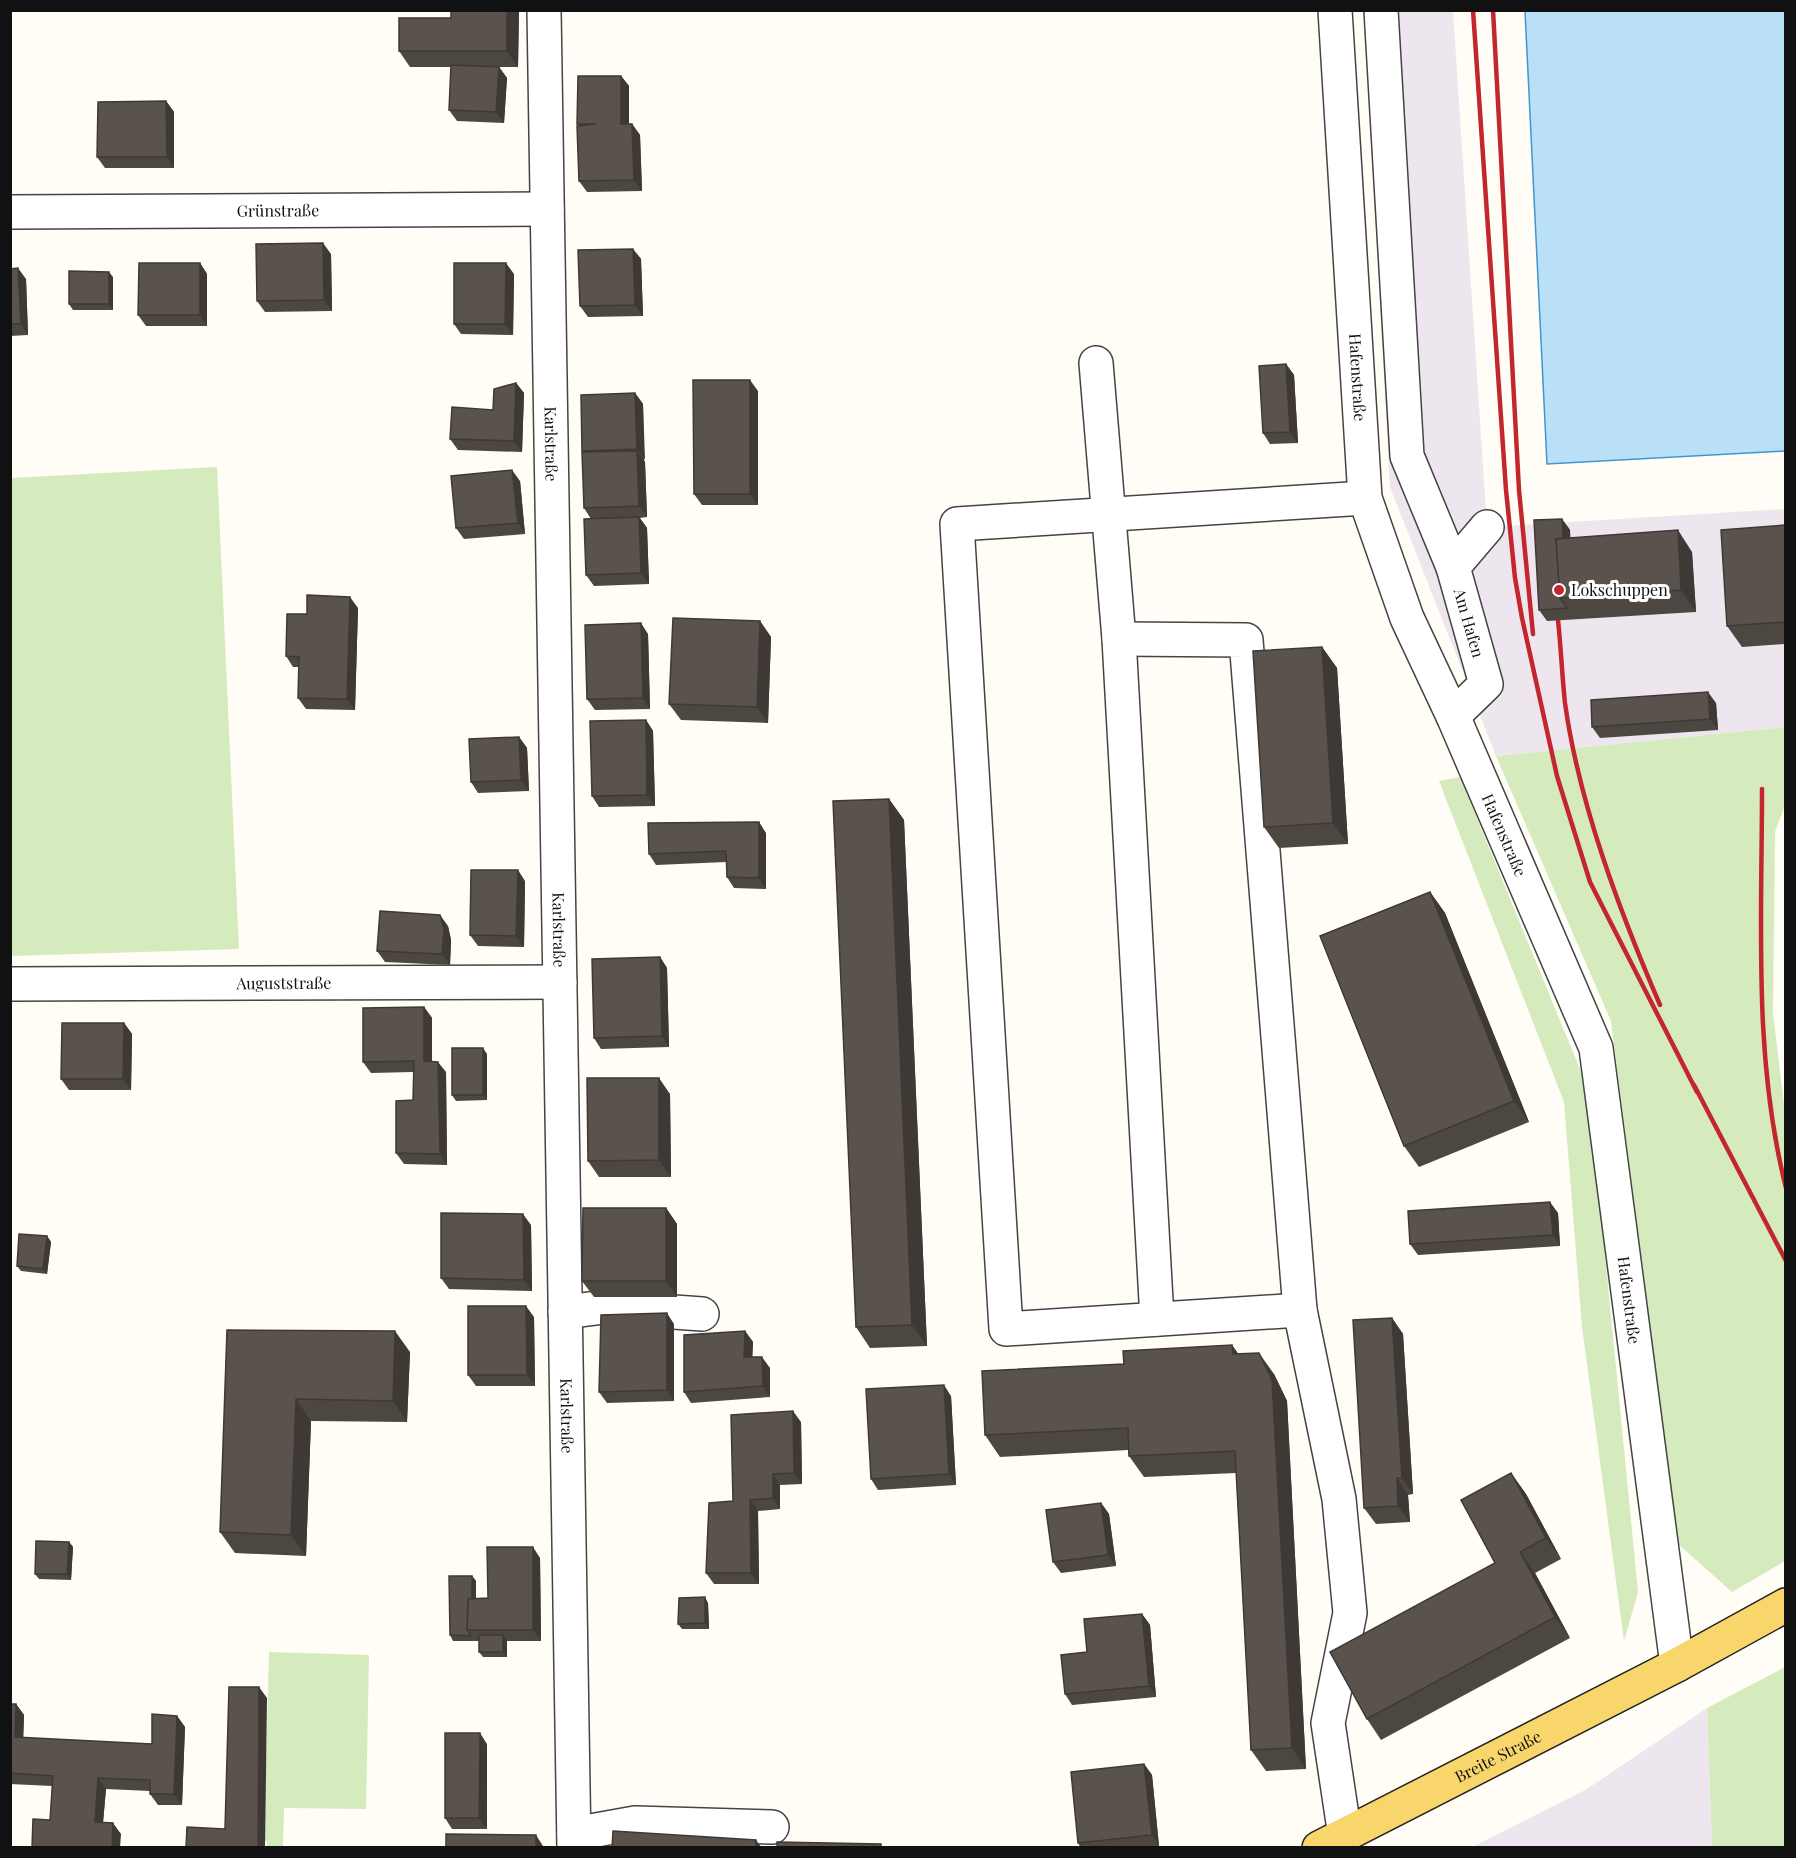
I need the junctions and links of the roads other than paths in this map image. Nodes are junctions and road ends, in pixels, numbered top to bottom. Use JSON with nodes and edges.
{"nodes":[{"id":1,"x":544,"y":10,"type":"edge"},
{"id":2,"x":1335,"y":10,"type":"edge"},
{"id":3,"x":1381,"y":10,"type":"edge"},
{"id":4,"x":547,"y":208,"type":"junction"},
{"id":5,"x":10,"y":212,"type":"edge"},
{"id":6,"x":1096,"y":363,"type":"dead end"},
{"id":7,"x":1365,"y":498,"type":"junction"},
{"id":8,"x":1109,"y":515,"type":"junction"},
{"id":9,"x":1487,"y":527,"type":"dead end"},
{"id":10,"x":1453,"y":567,"type":"junction"},
{"id":11,"x":1119,"y":639,"type":"junction"},
{"id":12,"x":1453,"y":716,"type":"junction"},
{"id":13,"x":560,"y":982,"type":"junction"},
{"id":14,"x":10,"y":984,"type":"edge"},
{"id":15,"x":1300,"y":1310,"type":"junction"},
{"id":16,"x":565,"y":1312,"type":"junction"},
{"id":17,"x":702,"y":1314,"type":"dead end"},
{"id":18,"x":1157,"y":1319,"type":"junction"},
{"id":19,"x":1785,"y":1605,"type":"edge"},
{"id":20,"x":1677,"y":1665,"type":"junction"},
{"id":21,"x":772,"y":1827,"type":"dead end"},
{"id":22,"x":574,"y":1841,"type":"edge"},
{"id":23,"x":1332,"y":1842,"type":"edge"}],
"edges":[{"from":1,"to":4,"type":"street","name":"Karlstraße"},
{"from":2,"to":7,"type":"street","name":"Hafenstraße"},
{"from":3,"to":10,"type":"street"},
{"from":4,"to":5,"type":"street","name":"Grünstraße"},
{"from":4,"to":13,"type":"street","name":"Karlstraße"},
{"from":6,"to":8,"type":"street"},
{"from":7,"to":8,"type":"street"},
{"from":7,"to":12,"type":"street","name":"Hafenstraße"},
{"from":8,"to":11,"type":"street"},
{"from":8,"to":18,"type":"street"},
{"from":9,"to":10,"type":"street","name":"Am Hafen"},
{"from":10,"to":12,"type":"street","name":"Am Hafen"},
{"from":11,"to":15,"type":"street"},
{"from":11,"to":18,"type":"street"},
{"from":12,"to":20,"type":"street","name":"Hafenstraße"},
{"from":13,"to":14,"type":"street","name":"Auguststraße"},
{"from":13,"to":16,"type":"street","name":"Karlstraße"},
{"from":15,"to":18,"type":"street"},
{"from":15,"to":23,"type":"street"},
{"from":16,"to":17,"type":"street"},
{"from":16,"to":22,"type":"street","name":"Karlstraße"},
{"from":19,"to":20,"type":"main road","name":"Breite Straße"},
{"from":20,"to":23,"type":"main road","name":"Breite Straße"},
{"from":21,"to":22,"type":"street"}]}
